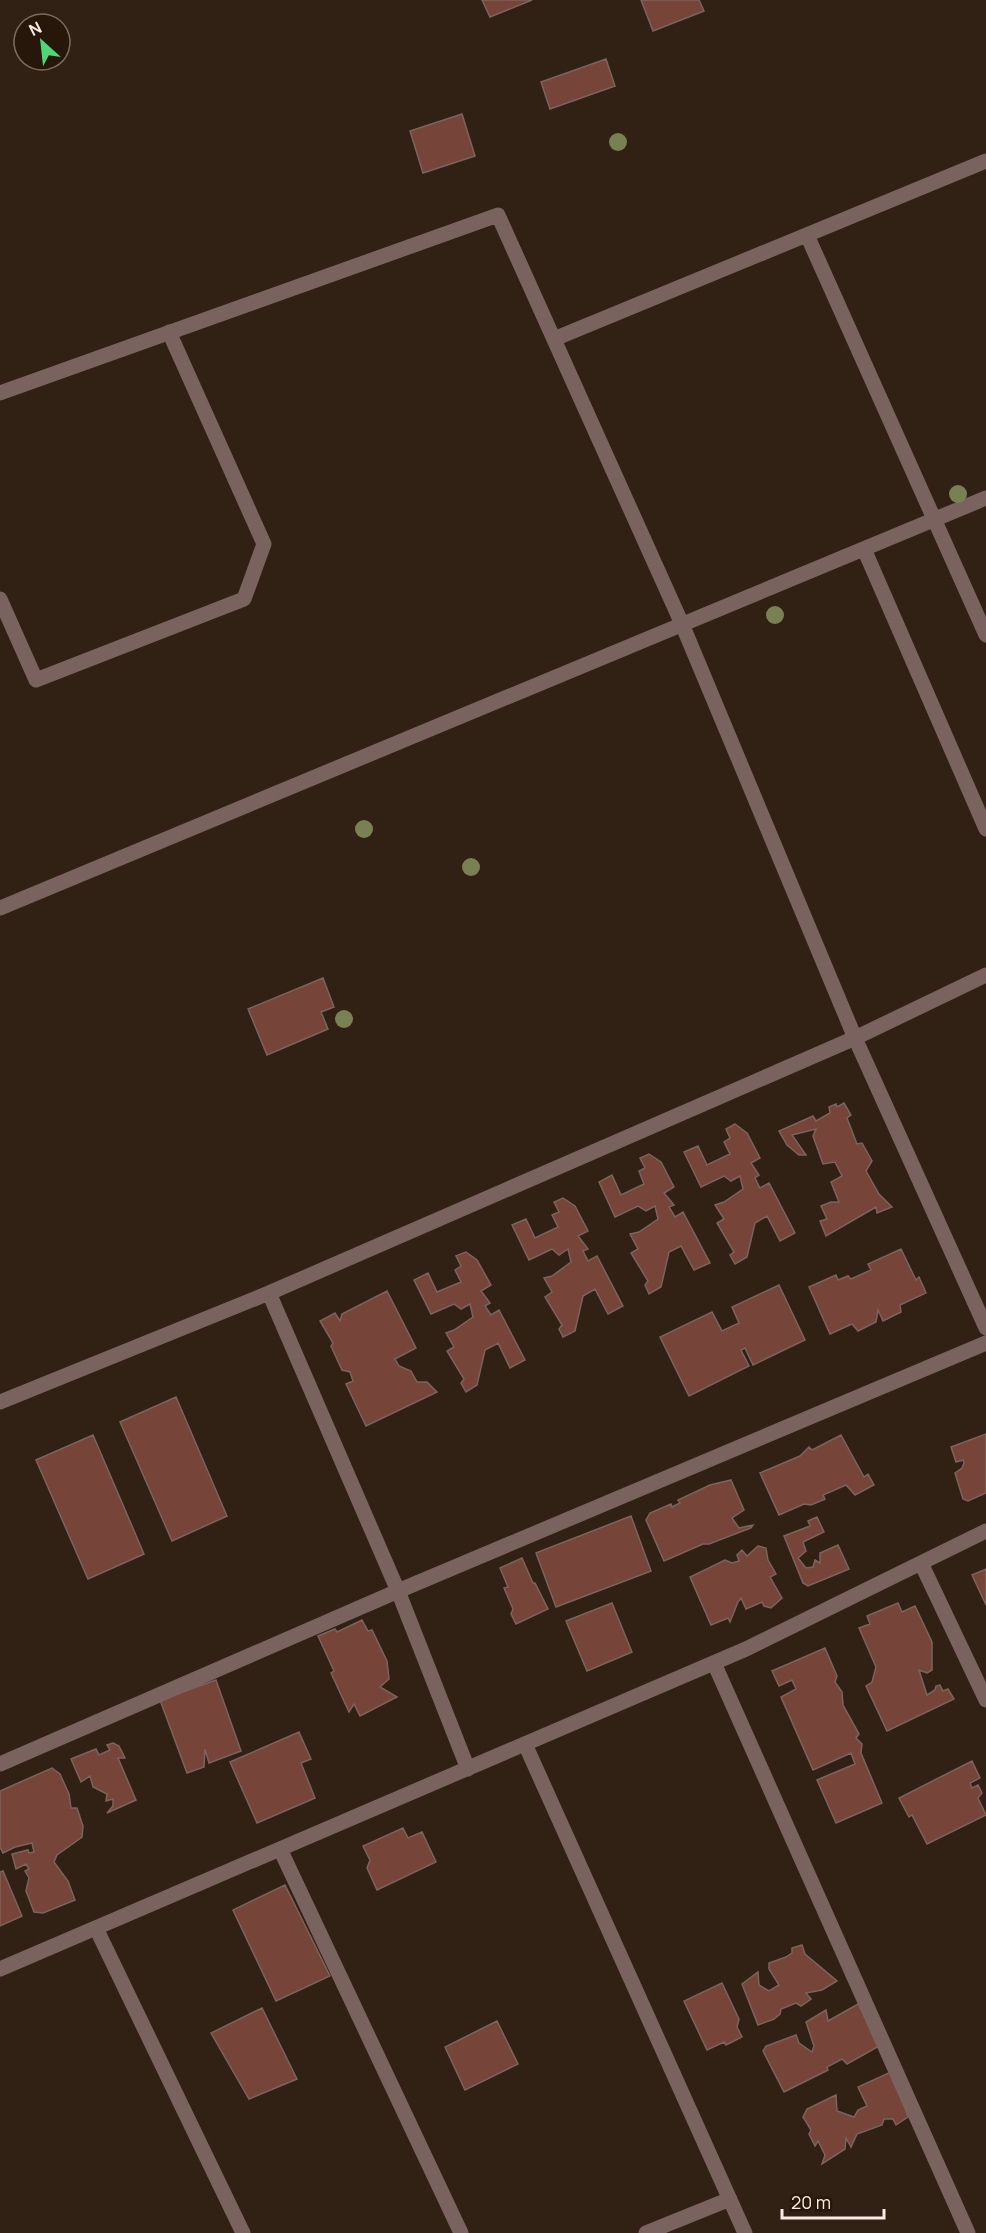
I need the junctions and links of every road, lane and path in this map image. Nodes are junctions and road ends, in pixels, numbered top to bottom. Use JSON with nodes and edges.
{"nodes":[{"id":1,"x":986,"y":161,"type":"edge"},
{"id":2,"x":807,"y":235,"type":"junction"},
{"id":3,"x":169,"y":332,"type":"junction"},
{"id":4,"x":554,"y":339,"type":"junction"},
{"id":5,"x":0,"y":393,"type":"edge"},
{"id":6,"x":986,"y":498,"type":"edge"},
{"id":7,"x":933,"y":520,"type":"junction"},
{"id":8,"x":864,"y":549,"type":"junction"},
{"id":9,"x":0,"y":599,"type":"edge"},
{"id":10,"x":682,"y":624,"type":"junction"},
{"id":11,"x":986,"y":635,"type":"edge"},
{"id":12,"x":986,"y":829,"type":"edge"},
{"id":13,"x":0,"y":908,"type":"edge"},
{"id":14,"x":986,"y":975,"type":"edge"},
{"id":15,"x":855,"y":1038,"type":"junction"},
{"id":16,"x":269,"y":1293,"type":"junction"},
{"id":17,"x":986,"y":1328,"type":"edge"},
{"id":18,"x":986,"y":1343,"type":"edge"},
{"id":19,"x":0,"y":1402,"type":"edge"},
{"id":20,"x":986,"y":1531,"type":"edge"},
{"id":21,"x":921,"y":1563,"type":"junction"},
{"id":22,"x":398,"y":1591,"type":"junction"},
{"id":23,"x":714,"y":1663,"type":"junction"},
{"id":24,"x":986,"y":1700,"type":"edge"},
{"id":25,"x":525,"y":1744,"type":"junction"},
{"id":26,"x":0,"y":1764,"type":"edge"},
{"id":27,"x":468,"y":1769,"type":"junction"},
{"id":28,"x":280,"y":1849,"type":"junction"},
{"id":29,"x":96,"y":1928,"type":"junction"},
{"id":30,"x":0,"y":1969,"type":"edge"},
{"id":31,"x":730,"y":2199,"type":"junction"},
{"id":32,"x":243,"y":2233,"type":"edge"},
{"id":33,"x":460,"y":2233,"type":"edge"},
{"id":34,"x":646,"y":2233,"type":"edge"},
{"id":35,"x":746,"y":2233,"type":"edge"},
{"id":36,"x":968,"y":2233,"type":"edge"}],
"edges":[{"from":1,"to":2,"type":"street"},
{"from":2,"to":4,"type":"street"},
{"from":2,"to":7,"type":"street"},
{"from":3,"to":4,"type":"street"},
{"from":3,"to":5,"type":"street"},
{"from":3,"to":9,"type":"street"},
{"from":4,"to":10,"type":"street"},
{"from":6,"to":7,"type":"street"},
{"from":7,"to":8,"type":"street"},
{"from":7,"to":11,"type":"street"},
{"from":8,"to":10,"type":"street"},
{"from":8,"to":12,"type":"street"},
{"from":10,"to":13,"type":"street"},
{"from":10,"to":15,"type":"street"},
{"from":14,"to":15,"type":"street"},
{"from":15,"to":16,"type":"street"},
{"from":15,"to":17,"type":"street"},
{"from":16,"to":19,"type":"street"},
{"from":16,"to":22,"type":"street"},
{"from":18,"to":22,"type":"street"},
{"from":20,"to":21,"type":"street"},
{"from":21,"to":23,"type":"street"},
{"from":21,"to":24,"type":"street"},
{"from":22,"to":26,"type":"street"},
{"from":22,"to":27,"type":"street"},
{"from":23,"to":25,"type":"street"},
{"from":23,"to":36,"type":"street"},
{"from":25,"to":27,"type":"street"},
{"from":25,"to":31,"type":"street"},
{"from":27,"to":28,"type":"street"},
{"from":28,"to":29,"type":"street"},
{"from":28,"to":33,"type":"street"},
{"from":29,"to":30,"type":"street"},
{"from":29,"to":32,"type":"street"},
{"from":31,"to":34,"type":"street"},
{"from":31,"to":35,"type":"street"}]}
